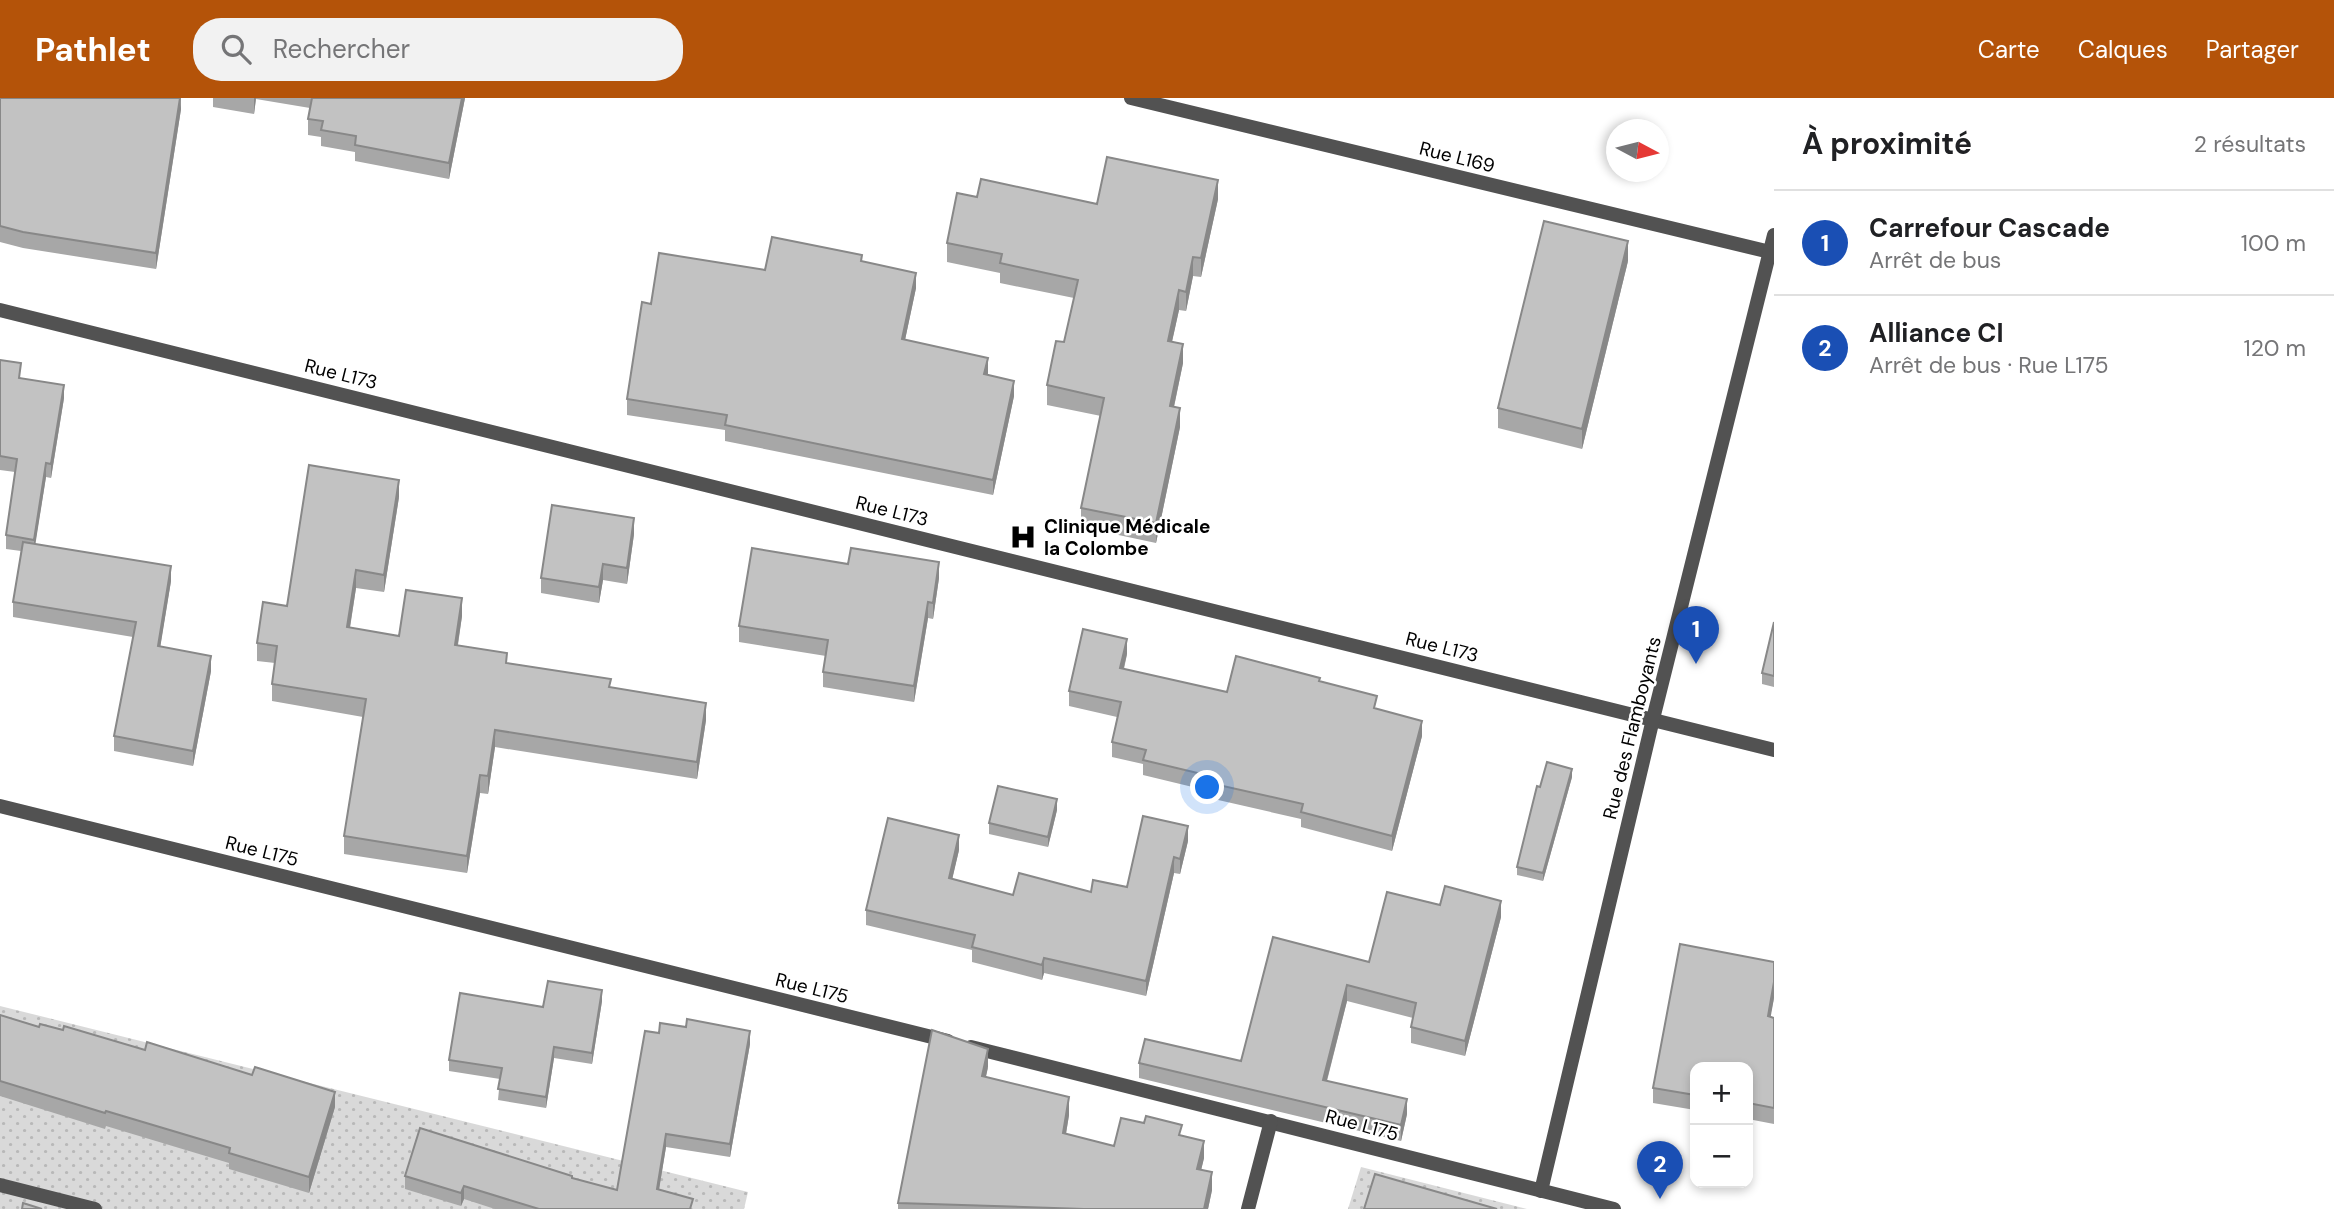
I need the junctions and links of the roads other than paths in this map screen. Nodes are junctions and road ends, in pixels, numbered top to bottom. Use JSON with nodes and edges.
{"nodes":[{"id":1,"x":1131,"y":98,"type":"edge"},
{"id":2,"x":1774,"y":235,"type":"edge"},
{"id":3,"x":1772,"y":252,"type":"edge"},
{"id":4,"x":0,"y":310,"type":"edge"},
{"id":5,"x":1653,"y":719,"type":"junction"},
{"id":6,"x":1774,"y":750,"type":"edge"},
{"id":7,"x":0,"y":806,"type":"edge"},
{"id":8,"x":1271,"y":1121,"type":"junction"},
{"id":9,"x":0,"y":1185,"type":"edge"},
{"id":10,"x":1541,"y":1191,"type":"junction"},
{"id":11,"x":95,"y":1209,"type":"edge"},
{"id":12,"x":1248,"y":1209,"type":"edge"},
{"id":13,"x":1614,"y":1209,"type":"edge"}],
"edges":[{"from":1,"to":3,"type":"street","name":"Rue L169"},
{"from":2,"to":3,"type":"street","name":"Rue des Flamboyants"},
{"from":3,"to":5,"type":"street","name":"Rue des Flamboyants"},
{"from":4,"to":5,"type":"street","name":"Rue L173"},
{"from":5,"to":6,"type":"street","name":"Rue L173"},
{"from":5,"to":10,"type":"street","name":"Rue des Flamboyants"},
{"from":7,"to":8,"type":"street","name":"Rue L175"},
{"from":8,"to":10,"type":"street","name":"Rue L175"},
{"from":8,"to":12,"type":"street"},
{"from":9,"to":11,"type":"street"},
{"from":10,"to":13,"type":"street","name":"Rue L175"}]}
